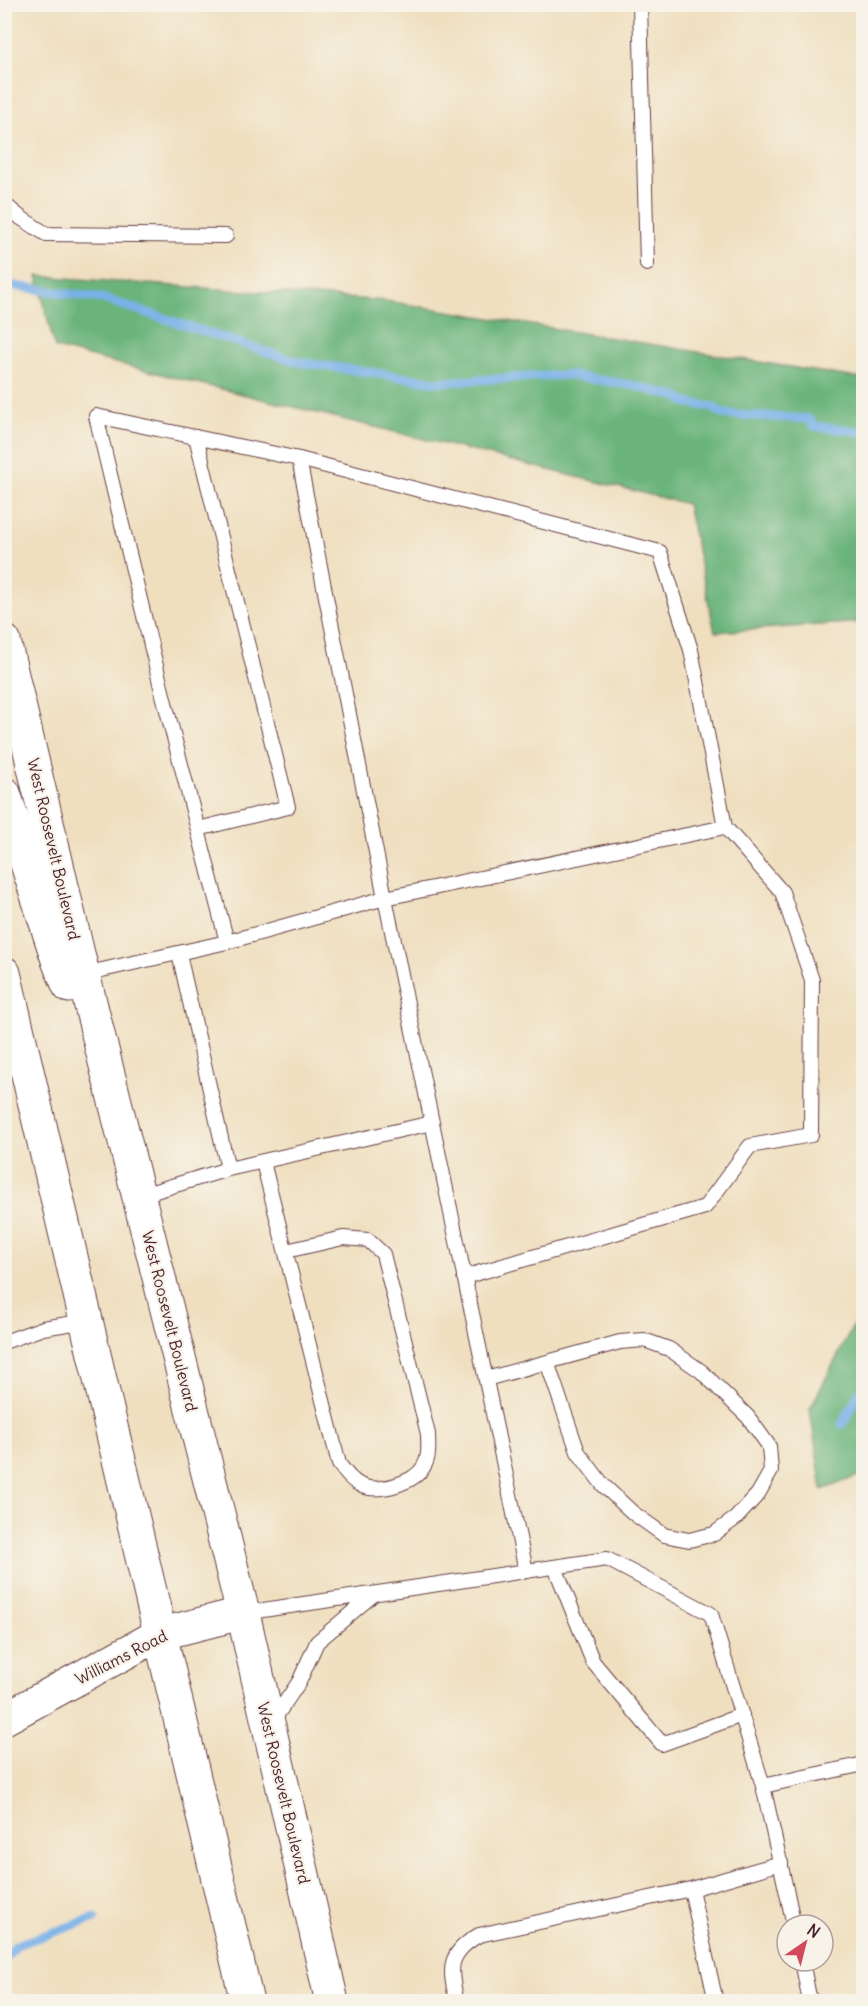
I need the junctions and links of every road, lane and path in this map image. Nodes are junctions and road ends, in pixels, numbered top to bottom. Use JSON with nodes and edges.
{"nodes":[{"id":1,"x":640,"y":4,"type":"edge"},
{"id":2,"x":4,"y":204,"type":"edge"},
{"id":3,"x":226,"y":236,"type":"dead end"},
{"id":4,"x":647,"y":264,"type":"dead end"},
{"id":5,"x":195,"y":437,"type":"junction"},
{"id":6,"x":299,"y":459,"type":"junction"},
{"id":7,"x":4,"y":641,"type":"edge"},
{"id":8,"x":4,"y":793,"type":"edge"},
{"id":9,"x":725,"y":827,"type":"junction"},
{"id":10,"x":198,"y":829,"type":"junction"},
{"id":11,"x":384,"y":898,"type":"junction"},
{"id":12,"x":227,"y":942,"type":"junction"},
{"id":13,"x":179,"y":954,"type":"junction"},
{"id":14,"x":4,"y":973,"type":"edge"},
{"id":15,"x":83,"y":974,"type":"junction"},
{"id":16,"x":107,"y":1069,"type":"junction"},
{"id":17,"x":432,"y":1123,"type":"junction"},
{"id":18,"x":263,"y":1162,"type":"junction"},
{"id":19,"x":228,"y":1169,"type":"junction"},
{"id":20,"x":139,"y":1196,"type":"junction"},
{"id":21,"x":286,"y":1251,"type":"junction"},
{"id":22,"x":464,"y":1277,"type":"junction"},
{"id":23,"x":87,"y":1321,"type":"junction"},
{"id":24,"x":4,"y":1342,"type":"edge"},
{"id":25,"x":547,"y":1362,"type":"junction"},
{"id":26,"x":486,"y":1379,"type":"junction"},
{"id":27,"x":555,"y":1567,"type":"junction"},
{"id":28,"x":526,"y":1571,"type":"junction"},
{"id":29,"x":374,"y":1594,"type":"junction"},
{"id":30,"x":243,"y":1613,"type":"junction"},
{"id":31,"x":160,"y":1634,"type":"junction"},
{"id":32,"x":742,"y":1715,"type":"junction"},
{"id":33,"x":4,"y":1719,"type":"edge"},
{"id":34,"x":269,"y":1726,"type":"junction"},
{"id":35,"x":864,"y":1764,"type":"edge"},
{"id":36,"x":763,"y":1786,"type":"junction"},
{"id":37,"x":781,"y":1863,"type":"junction"},
{"id":38,"x":691,"y":1889,"type":"junction"},
{"id":39,"x":791,"y":1913,"type":"edge"},
{"id":40,"x":804,"y":1973,"type":"edge"},
{"id":41,"x":247,"y":2001,"type":"edge"},
{"id":42,"x":332,"y":2001,"type":"edge"},
{"id":43,"x":457,"y":2001,"type":"edge"},
{"id":44,"x":716,"y":2001,"type":"edge"},
{"id":45,"x":810,"y":2001,"type":"edge"}],
"edges":[{"from":1,"to":4,"type":"lane"},
{"from":2,"to":3,"type":"lane"},
{"from":5,"to":6,"type":"lane"},
{"from":5,"to":10,"type":"lane"},
{"from":5,"to":10,"type":"lane"},
{"from":6,"to":9,"type":"lane"},
{"from":6,"to":11,"type":"lane"},
{"from":7,"to":15,"type":"highway","name":"West Roosevelt Boulevard"},
{"from":8,"to":16,"type":"highway"},
{"from":9,"to":11,"type":"lane"},
{"from":9,"to":22,"type":"lane"},
{"from":10,"to":12,"type":"lane"},
{"from":11,"to":12,"type":"lane"},
{"from":11,"to":17,"type":"lane"},
{"from":12,"to":13,"type":"lane"},
{"from":13,"to":15,"type":"lane"},
{"from":13,"to":19,"type":"lane"},
{"from":14,"to":23,"type":"highway"},
{"from":15,"to":16,"type":"highway","name":"West Roosevelt Boulevard"},
{"from":16,"to":20,"type":"highway","name":"West Roosevelt Boulevard"},
{"from":17,"to":18,"type":"lane"},
{"from":17,"to":22,"type":"lane"},
{"from":18,"to":19,"type":"lane"},
{"from":18,"to":21,"type":"lane"},
{"from":19,"to":20,"type":"lane"},
{"from":20,"to":30,"type":"highway","name":"West Roosevelt Boulevard"},
{"from":21,"to":21,"type":"lane"},
{"from":22,"to":26,"type":"lane"},
{"from":23,"to":24,"type":"lane"},
{"from":23,"to":31,"type":"highway"},
{"from":25,"to":25,"type":"lane"},
{"from":25,"to":26,"type":"lane"},
{"from":26,"to":28,"type":"lane"},
{"from":27,"to":28,"type":"lane"},
{"from":27,"to":32,"type":"lane"},
{"from":27,"to":32,"type":"lane"},
{"from":28,"to":29,"type":"lane"},
{"from":29,"to":30,"type":"lane"},
{"from":29,"to":34,"type":"lane"},
{"from":30,"to":31,"type":"street","name":"Williams Road"},
{"from":30,"to":34,"type":"highway","name":"West Roosevelt Boulevard"},
{"from":31,"to":33,"type":"street","name":"Williams Road"},
{"from":31,"to":41,"type":"highway"},
{"from":32,"to":36,"type":"lane"},
{"from":34,"to":42,"type":"highway","name":"West Roosevelt Boulevard"},
{"from":35,"to":36,"type":"lane"},
{"from":36,"to":37,"type":"lane"},
{"from":37,"to":38,"type":"lane"},
{"from":37,"to":39,"type":"lane"},
{"from":38,"to":43,"type":"lane"},
{"from":38,"to":44,"type":"lane"},
{"from":40,"to":45,"type":"lane"}]}
